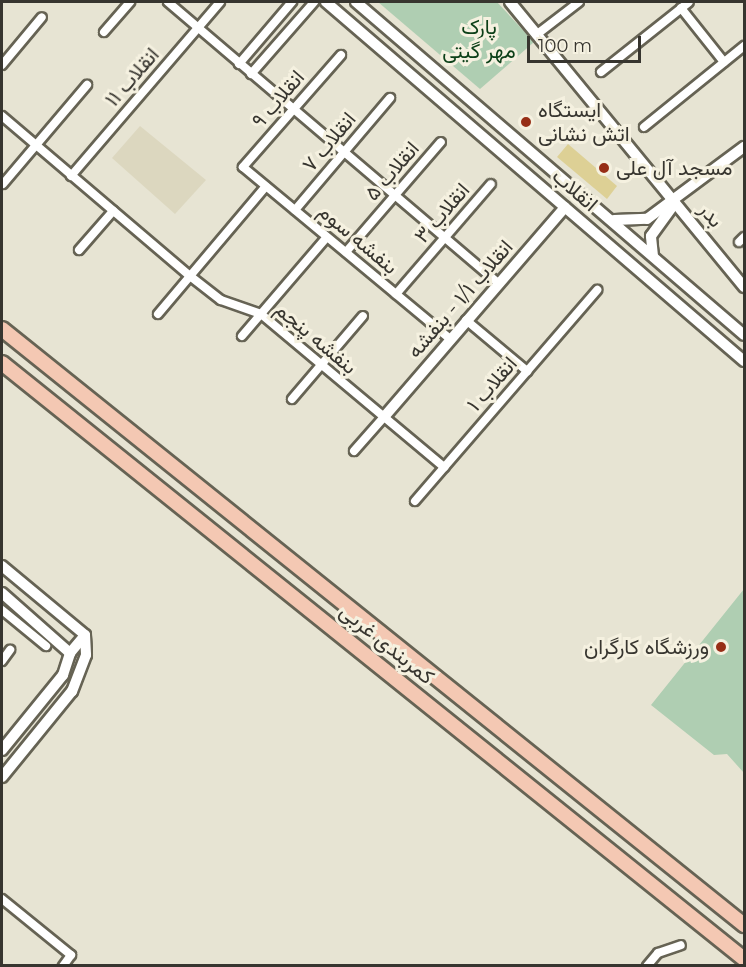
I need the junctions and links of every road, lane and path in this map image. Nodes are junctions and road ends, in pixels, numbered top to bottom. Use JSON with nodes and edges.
{"nodes":[{"id":1,"x":130,"y":2,"type":"edge"},
{"id":2,"x":168,"y":2,"type":"edge"},
{"id":3,"x":220,"y":2,"type":"edge"},
{"id":4,"x":292,"y":2,"type":"edge"},
{"id":5,"x":314,"y":2,"type":"edge"},
{"id":6,"x":326,"y":2,"type":"edge"},
{"id":7,"x":356,"y":2,"type":"edge"},
{"id":8,"x":510,"y":2,"type":"edge"},
{"id":9,"x":579,"y":2,"type":"edge"},
{"id":10,"x":689,"y":2,"type":"edge"},
{"id":11,"x":681,"y":8,"type":"junction"},
{"id":12,"x":42,"y":17,"type":"dead end"},
{"id":13,"x":196,"y":30,"type":"junction"},
{"id":14,"x":104,"y":32,"type":"dead end"},
{"id":15,"x":536,"y":35,"type":"junction"},
{"id":16,"x":744,"y":46,"type":"edge"},
{"id":17,"x":341,"y":55,"type":"dead end"},
{"id":18,"x":724,"y":62,"type":"junction"},
{"id":19,"x":238,"y":64,"type":"junction"},
{"id":20,"x":2,"y":65,"type":"edge"},
{"id":21,"x":601,"y":72,"type":"dead end"},
{"id":22,"x":251,"y":74,"type":"junction"},
{"id":23,"x":87,"y":85,"type":"dead end"},
{"id":24,"x":390,"y":98,"type":"dead end"},
{"id":25,"x":295,"y":108,"type":"junction"},
{"id":26,"x":2,"y":116,"type":"edge"},
{"id":27,"x":644,"y":127,"type":"dead end"},
{"id":28,"x":441,"y":141,"type":"dead end"},
{"id":29,"x":35,"y":145,"type":"junction"},
{"id":30,"x":744,"y":147,"type":"edge"},
{"id":31,"x":344,"y":151,"type":"junction"},
{"id":32,"x":243,"y":167,"type":"joint"},
{"id":33,"x":71,"y":176,"type":"junction"},
{"id":34,"x":3,"y":184,"type":"dead end"},
{"id":35,"x":491,"y":184,"type":"dead end"},
{"id":36,"x":266,"y":186,"type":"junction"},
{"id":37,"x":395,"y":195,"type":"junction"},
{"id":38,"x":675,"y":203,"type":"junction"},
{"id":39,"x":565,"y":207,"type":"junction"},
{"id":40,"x":295,"y":210,"type":"junction"},
{"id":41,"x":112,"y":211,"type":"junction"},
{"id":42,"x":608,"y":218,"type":"junction"},
{"id":43,"x":327,"y":237,"type":"junction"},
{"id":44,"x":445,"y":238,"type":"junction"},
{"id":45,"x":79,"y":250,"type":"dead end"},
{"id":46,"x":346,"y":252,"type":"junction"},
{"id":47,"x":653,"y":256,"type":"junction"},
{"id":48,"x":190,"y":276,"type":"junction"},
{"id":49,"x":499,"y":284,"type":"junction"},
{"id":50,"x":744,"y":287,"type":"edge"},
{"id":51,"x":597,"y":290,"type":"dead end"},
{"id":52,"x":396,"y":294,"type":"junction"},
{"id":53,"x":158,"y":314,"type":"dead end"},
{"id":54,"x":261,"y":314,"type":"junction"},
{"id":55,"x":363,"y":316,"type":"dead end"},
{"id":56,"x":466,"y":320,"type":"junction"},
{"id":57,"x":2,"y":329,"type":"edge"},
{"id":58,"x":744,"y":335,"type":"edge"},
{"id":59,"x":242,"y":336,"type":"dead end"},
{"id":60,"x":450,"y":339,"type":"junction"},
{"id":61,"x":744,"y":361,"type":"edge"},
{"id":62,"x":2,"y":363,"type":"edge"},
{"id":63,"x":321,"y":365,"type":"junction"},
{"id":64,"x":527,"y":371,"type":"junction"},
{"id":65,"x":292,"y":399,"type":"dead end"},
{"id":66,"x":384,"y":417,"type":"junction"},
{"id":67,"x":354,"y":451,"type":"dead end"},
{"id":68,"x":444,"y":467,"type":"junction"},
{"id":69,"x":415,"y":501,"type":"dead end"},
{"id":70,"x":2,"y":566,"type":"edge"},
{"id":71,"x":2,"y":593,"type":"edge"},
{"id":72,"x":2,"y":610,"type":"edge"},
{"id":73,"x":85,"y":635,"type":"junction"},
{"id":74,"x":46,"y":646,"type":"dead end"},
{"id":75,"x":10,"y":650,"type":"dead end"},
{"id":76,"x":70,"y":653,"type":"junction"},
{"id":77,"x":2,"y":660,"type":"edge"},
{"id":78,"x":2,"y":750,"type":"edge"},
{"id":79,"x":2,"y":777,"type":"edge"},
{"id":80,"x":2,"y":899,"type":"edge"},
{"id":81,"x":744,"y":925,"type":"edge"},
{"id":82,"x":681,"y":945,"type":"dead end"},
{"id":83,"x":744,"y":959,"type":"edge"},
{"id":84,"x":63,"y":966,"type":"edge"},
{"id":85,"x":647,"y":966,"type":"edge"}],
"edges":[{"from":1,"to":14,"type":"street"},
{"from":2,"to":13,"type":"street"},
{"from":3,"to":13,"type":"street","name":"انقلاب ۱۱"},
{"from":4,"to":19,"type":"street"},
{"from":5,"to":22,"type":"street"},
{"from":6,"to":39,"type":"main road","name":"انقلاب"},
{"from":7,"to":42,"type":"main road","name":"انقلاب"},
{"from":8,"to":15,"type":"main road","name":"بدر"},
{"from":9,"to":15,"type":"street"},
{"from":10,"to":11,"type":"street"},
{"from":11,"to":18,"type":"street"},
{"from":11,"to":21,"type":"street"},
{"from":12,"to":20,"type":"street"},
{"from":13,"to":19,"type":"street"},
{"from":13,"to":33,"type":"street","name":"انقلاب ۱۱"},
{"from":15,"to":38,"type":"main road","name":"بدر"},
{"from":16,"to":18,"type":"street"},
{"from":17,"to":25,"type":"street","name":"انقلاب ۹"},
{"from":18,"to":27,"type":"street"},
{"from":19,"to":22,"type":"street"},
{"from":22,"to":25,"type":"street"},
{"from":23,"to":29,"type":"street"},
{"from":24,"to":31,"type":"street","name":"انقلاب ۷"},
{"from":25,"to":31,"type":"street"},
{"from":25,"to":32,"type":"street","name":"انقلاب ۹"},
{"from":26,"to":29,"type":"street","name":"بنفشه پنجم"},
{"from":28,"to":37,"type":"street","name":"انقلاب ۵"},
{"from":29,"to":33,"type":"street","name":"بنفشه پنجم"},
{"from":29,"to":34,"type":"street"},
{"from":30,"to":38,"type":"main road"},
{"from":31,"to":37,"type":"street"},
{"from":31,"to":40,"type":"street","name":"انقلاب ۷"},
{"from":32,"to":36,"type":"street","name":"بنفشه سوم"},
{"from":33,"to":41,"type":"street","name":"بنفشه پنجم"},
{"from":35,"to":44,"type":"street","name":"انقلاب ۳"},
{"from":36,"to":40,"type":"street","name":"بنفشه سوم"},
{"from":36,"to":48,"type":"street"},
{"from":37,"to":44,"type":"street"},
{"from":37,"to":46,"type":"street","name":"انقلاب ۵"},
{"from":38,"to":42,"type":"main road"},
{"from":38,"to":47,"type":"main road"},
{"from":38,"to":50,"type":"main road","name":"بدر"},
{"from":39,"to":49,"type":"main road","name":"انقلاب ۱/۱ - بنفشه"},
{"from":39,"to":61,"type":"main road","name":"انقلاب"},
{"from":40,"to":43,"type":"street","name":"بنفشه سوم"},
{"from":41,"to":45,"type":"street"},
{"from":41,"to":48,"type":"street","name":"بنفشه پنجم"},
{"from":42,"to":47,"type":"main road","name":"انقلاب"},
{"from":43,"to":46,"type":"street","name":"بنفشه سوم"},
{"from":43,"to":54,"type":"street"},
{"from":44,"to":49,"type":"street"},
{"from":44,"to":52,"type":"street","name":"انقلاب ۳"},
{"from":46,"to":52,"type":"street","name":"بنفشه سوم"},
{"from":47,"to":58,"type":"main road","name":"انقلاب"},
{"from":48,"to":53,"type":"street"},
{"from":48,"to":54,"type":"street","name":"بنفشه پنجم"},
{"from":49,"to":56,"type":"main road","name":"انقلاب ۱/۱ - بنفشه"},
{"from":51,"to":64,"type":"street","name":"انقلاب ۱"},
{"from":52,"to":60,"type":"street","name":"بنفشه سوم"},
{"from":54,"to":59,"type":"street"},
{"from":54,"to":63,"type":"street","name":"بنفشه پنجم"},
{"from":55,"to":63,"type":"street"},
{"from":56,"to":60,"type":"main road","name":"انقلاب ۱/۱ - بنفشه"},
{"from":56,"to":64,"type":"street"},
{"from":57,"to":81,"type":"highway","name":"کمربندی غربی"},
{"from":60,"to":66,"type":"main road","name":"انقلاب ۱/۱ - بنفشه"},
{"from":62,"to":83,"type":"highway","name":"کمربندی غربی"},
{"from":63,"to":65,"type":"street"},
{"from":63,"to":66,"type":"street","name":"بنفشه پنجم"},
{"from":64,"to":68,"type":"street","name":"انقلاب ۱"},
{"from":66,"to":67,"type":"street"},
{"from":66,"to":68,"type":"street","name":"بنفشه پنجم"},
{"from":68,"to":69,"type":"street","name":"انقلاب ۱"},
{"from":70,"to":73,"type":"main road"},
{"from":71,"to":76,"type":"main road"},
{"from":72,"to":74,"type":"street"},
{"from":73,"to":76,"type":"main road"},
{"from":73,"to":79,"type":"main road"},
{"from":75,"to":77,"type":"street"},
{"from":76,"to":78,"type":"main road"},
{"from":80,"to":84,"type":"street"},
{"from":82,"to":85,"type":"street"}]}
